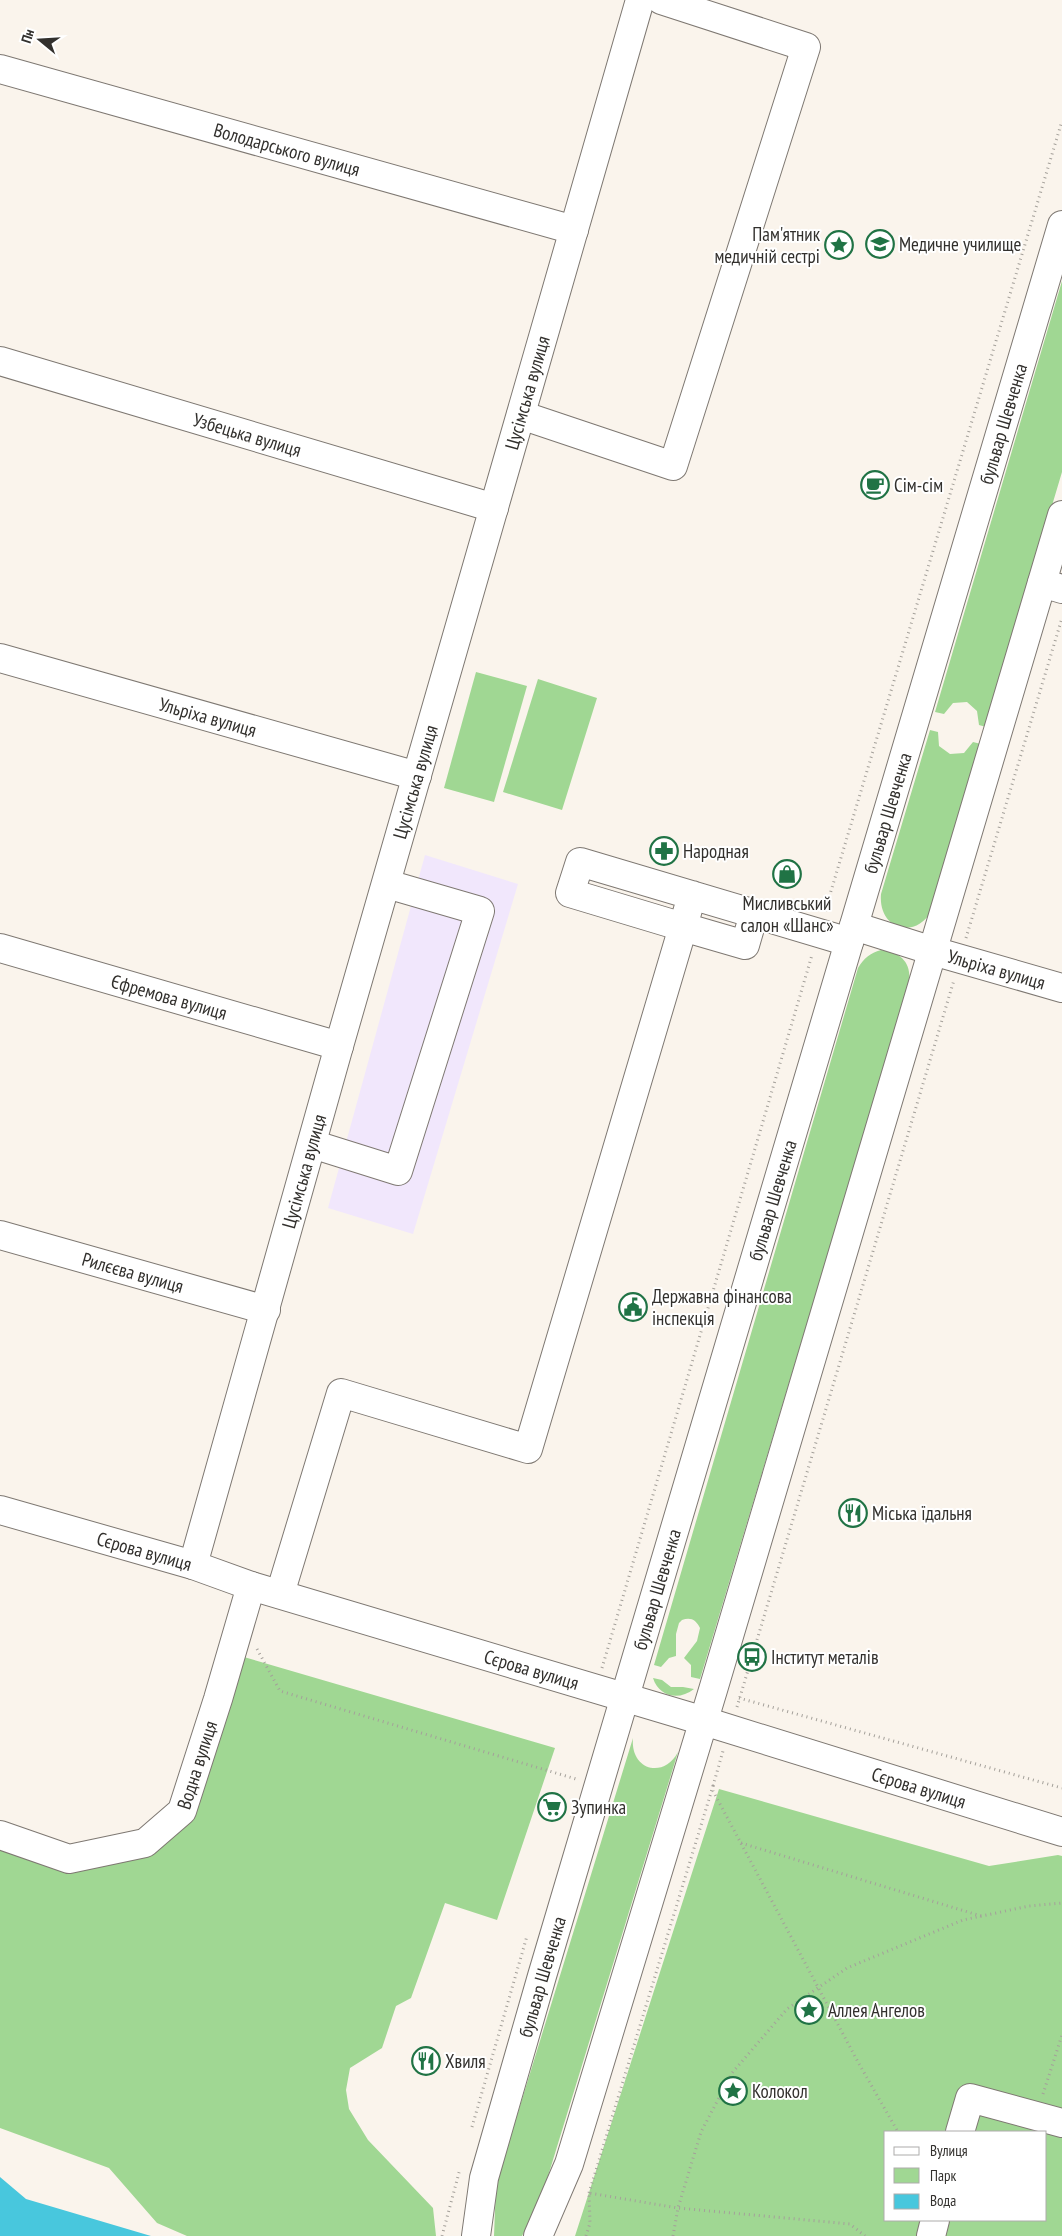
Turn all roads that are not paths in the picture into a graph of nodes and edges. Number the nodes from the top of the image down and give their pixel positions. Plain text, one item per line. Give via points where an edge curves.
1 (640, 0) edge
2 (662, 0) edge
3 (0, 69) edge
4 (1062, 225) edge
5 (574, 230) junction
6 (0, 362) edge
7 (521, 415) junction
8 (494, 508) junction
9 (1060, 525) edge
10 (1052, 586) edge
11 (0, 658) edge
12 (417, 776) junction
13 (387, 884) junction
14 (692, 895) junction
15 (754, 914) junction
16 (683, 927) junction
17 (851, 934) junction
18 (0, 948) edge
19 (933, 951) junction
20 (1062, 988) edge
21 (339, 1046) junction
22 (312, 1144) junction
23 (0, 1235) edge
24 (266, 1310) junction
25 (0, 1510) edge
26 (193, 1565) junction
27 (250, 1586) junction
28 (280, 1594) junction
29 (624, 1697) junction
30 (704, 1721) junction
31 (1062, 1832) edge
32 (0, 1835) edge
33 (1062, 2123) edge
34 (960, 2131) edge
35 (935, 2221) edge
36 (476, 2236) edge
37 (538, 2236) edge
38 (931, 2236) edge

1 - 5 street, Цусімська вулиця
2 - 7 street via 806,47 673,466
3 - 5 street, Володарського вулиця
4 - 17 street, бульвар Шевченка
5 - 7 street, Цусімська вулиця
6 - 8 street, Узбецька вулиця
7 - 8 street, Цусімська вулиця
8 - 12 street, Цусімська вулиця
9 - 10 street
10 - 19 street
11 - 12 street, Ульріха вулиця
12 - 13 street, Цусімська вулиця
13 - 21 street, Цусімська вулиця
13 - 22 street via 480,911 398,1171
14 - 15 street, Ульріха вулиця
14 - 16 street
14 - 16 street, Ульріха вулиця via 580,862 570,893
15 - 16 street via 745,945
15 - 17 street, Ульріха вулиця via 818,933
16 - 28 street via 528,1448 341,1393
17 - 19 street, Ульріха вулиця
17 - 29 street, бульвар Шевченка
18 - 21 street, Єфремова вулиця
19 - 20 street, Ульріха вулиця
19 - 30 street
21 - 22 street, Цусімська вулиця
22 - 24 street, Цусімська вулиця
23 - 24 street, Рилєєва вулиця
24 - 26 street, Цусімська вулиця
25 - 26 street, Сєрова вулиця
26 - 27 street, Сєрова вулиця
27 - 28 street, Сєрова вулиця
27 - 32 street, Водна вулиця via 182,1811 145,1843 69,1859
28 - 29 street, Сєрова вулиця
29 - 30 street, Сєрова вулиця
29 - 36 street, бульвар Шевченка via 484,2178
30 - 31 street, Сєрова вулиця
30 - 37 street via 569,2164
33 - 34 street via 970,2098
35 - 38 street

